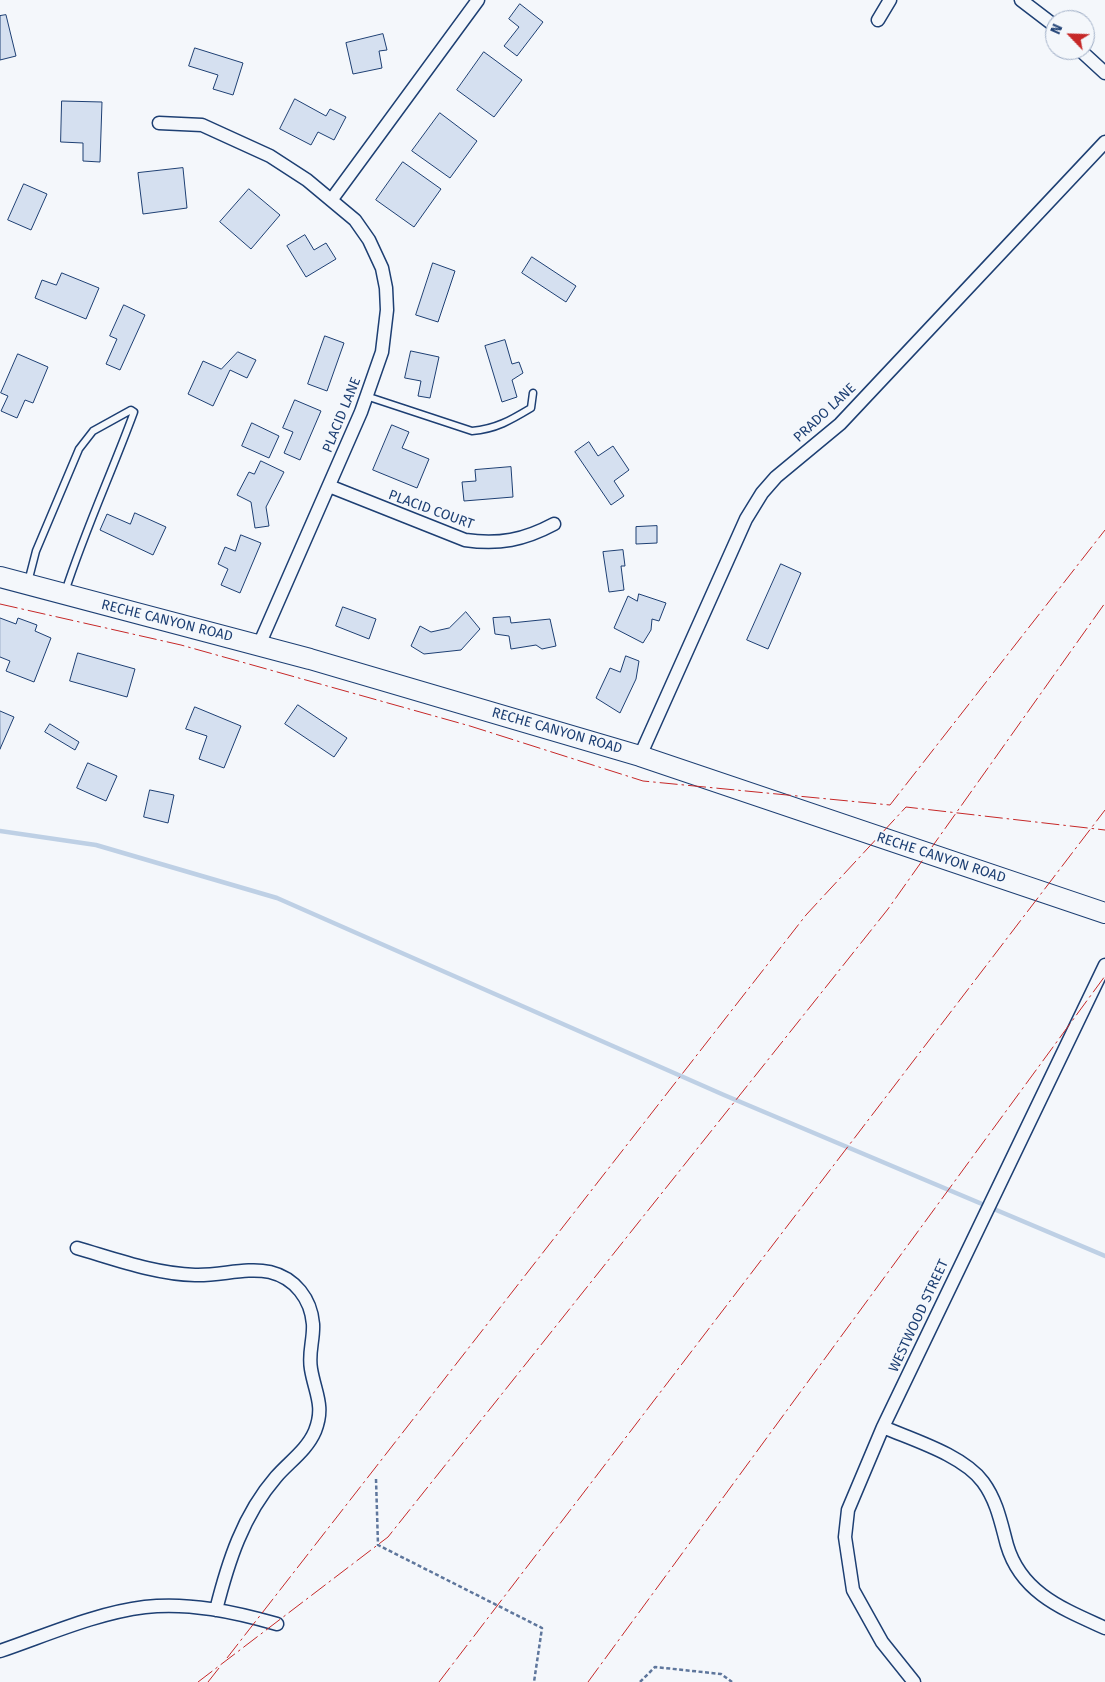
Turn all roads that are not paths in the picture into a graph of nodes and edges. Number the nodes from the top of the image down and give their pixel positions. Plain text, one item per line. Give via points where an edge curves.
1 (478, 0) edge
2 (890, 0) edge
3 (1022, 0) edge
4 (1045, 18) edge
5 (878, 20) dead end
6 (1091, 60) edge
7 (1105, 73) edge
8 (159, 123) dead end
9 (1105, 142) edge
10 (332, 199) junction
11 (533, 393) dead end
12 (366, 396) junction
13 (329, 486) junction
14 (554, 524) dead end
15 (0, 577) edge
16 (27, 584) junction
17 (64, 595) junction
18 (259, 645) junction
19 (640, 756) junction
20 (1105, 913) edge
21 (1105, 965) edge
22 (77, 1248) dead end
23 (883, 1427) junction
24 (216, 1610) junction
25 (277, 1624) dead end
26 (1105, 1628) edge
27 (0, 1651) edge
28 (914, 1682) edge

1 - 10 street
2 - 5 street
3 - 4 street
6 - 7 street
8 - 10 street, PLACID LANE via 202,125 224,134 270,156
9 - 19 street, PRADO LANE via 840,424 776,477 762,493 746,519
10 - 12 street, PLACID LANE via 355,220 369,240 382,268 386,288 382,352
11 - 12 lane via 531,408 505,424 472,431
12 - 13 street, PLACID LANE
13 - 14 street, PLACID COURT via 465,540 513,540 532,536
13 - 18 street, PLACID LANE
15 - 16 main road, RECHE CANYON ROAD
16 - 17 main road, RECHE CANYON ROAD
16 - 17 lane via 36,551 79,449 93,431 131,410 134,412
17 - 18 main road, RECHE CANYON ROAD
18 - 19 main road, RECHE CANYON ROAD
19 - 20 main road, RECHE CANYON ROAD
21 - 23 street, WESTWOOD STREET
22 - 24 street via 138,1265 194,1275 270,1272 296,1285 310,1307 313,1325 309,1356 320,1399 319,1418 309,1442 275,1477 242,1529
23 - 26 street via 958,1460 982,1480 994,1500 1011,1558 1025,1581 1051,1603
23 - 28 street, WESTWOOD STREET via 848,1510 845,1537 849,1575 864,1613
24 - 25 street
24 - 27 street via 175,1605 145,1607 106,1615

